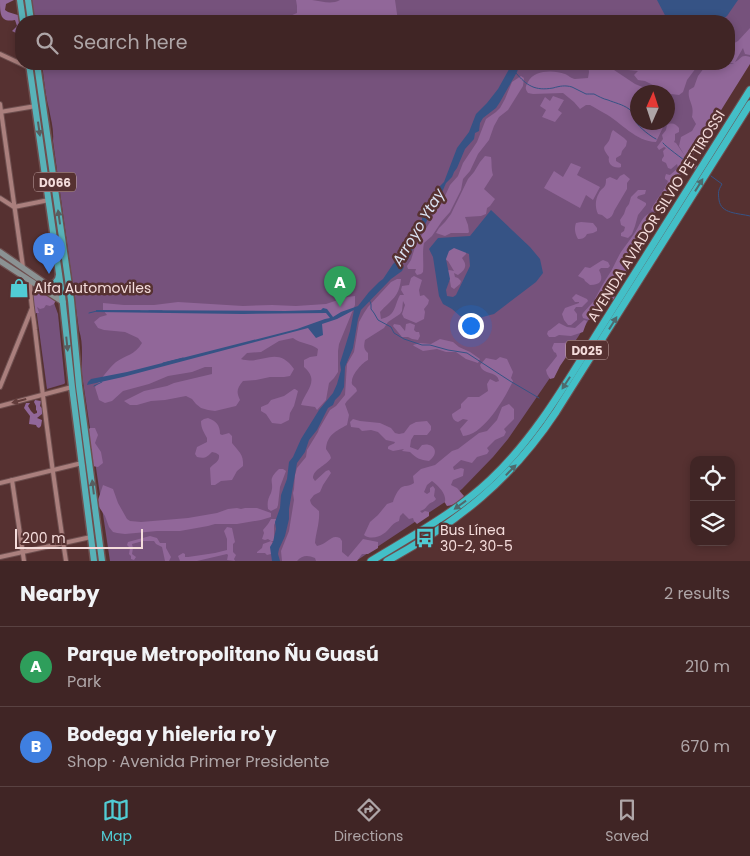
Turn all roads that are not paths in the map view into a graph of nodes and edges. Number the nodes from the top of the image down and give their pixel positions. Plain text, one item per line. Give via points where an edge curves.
1 (20, 0) edge
2 (28, 0) edge
3 (22, 15) edge
4 (30, 15) edge
5 (0, 54) edge
6 (15, 60) edge
7 (31, 70) edge
8 (38, 70) edge
9 (750, 90) edge
10 (0, 104) edge
11 (750, 104) edge
12 (36, 106) junction
13 (1, 112) edge
14 (0, 198) edge
15 (50, 200) junction
16 (14, 207) junction
17 (0, 252) edge
18 (0, 261) edge
19 (23, 267) junction
20 (60, 274) junction
21 (37, 277) junction
22 (31, 282) junction
23 (48, 284) junction
24 (63, 298) junction
25 (32, 306) junction
26 (74, 335) junction
27 (0, 387) edge
28 (72, 387) junction
29 (42, 395) junction
30 (0, 406) edge
31 (82, 463) junction
32 (53, 470) junction
33 (12, 480) junction
34 (0, 483) edge
35 (430, 525) junction
36 (91, 537) junction
37 (63, 543) junction
38 (414, 547) junction
39 (23, 552) junction
40 (0, 557) edge
41 (24, 561) edge
42 (66, 561) edge
43 (93, 561) edge
44 (104, 561) edge
45 (371, 561) edge
46 (378, 561) edge
47 (387, 561) edge
48 (395, 561) edge

1 - 3 highway
2 - 4 highway
5 - 6 street
7 - 12 highway, D066
26 -> 8 highway, D066
9 -> 35 highway, AVENIDA AVIADOR SILVIO PETTIROSSI / D025 via 528,439 490,480
10 - 13 street
38 -> 11 highway, AVENIDA AVIADOR SILVIO PETTIROSSI / D025 via 484,496 531,447 561,405
12 - 13 street
12 -> 15 highway, D066
13 - 16 street
14 - 16 street
15 - 16 street
15 - 20 highway, D066
16 - 19 street
17 - 19 main road
18 - 22 main road
19 - 21 main road
20 - 23 highway via 54,283
20 - 24 highway, D066
21 - 22 street
21 - 23 main road
22 - 24 main road
22 - 25 street
23 - 24 main road
24 - 26 highway via 68,299 70,327
24 -> 28 highway, D066
25 - 27 street
25 - 29 street
44 -> 26 highway, D066 via 98,536
28 - 29 street
28 - 31 highway, D066
29 -> 30 street
29 - 32 street
31 - 32 street
31 - 36 highway, D066
32 - 33 street
32 - 37 street
33 - 34 street
33 - 39 street
35 - 45 highway, AVENIDA AVIADOR SILVIO PETTIROSSI / D025
35 - 46 highway
36 - 37 street
36 - 43 highway, D066
37 - 39 street
37 - 42 street
38 - 47 highway, AVENIDA AVIADOR SILVIO PETTIROSSI / D025
38 - 48 highway
39 - 40 street
39 - 41 street

